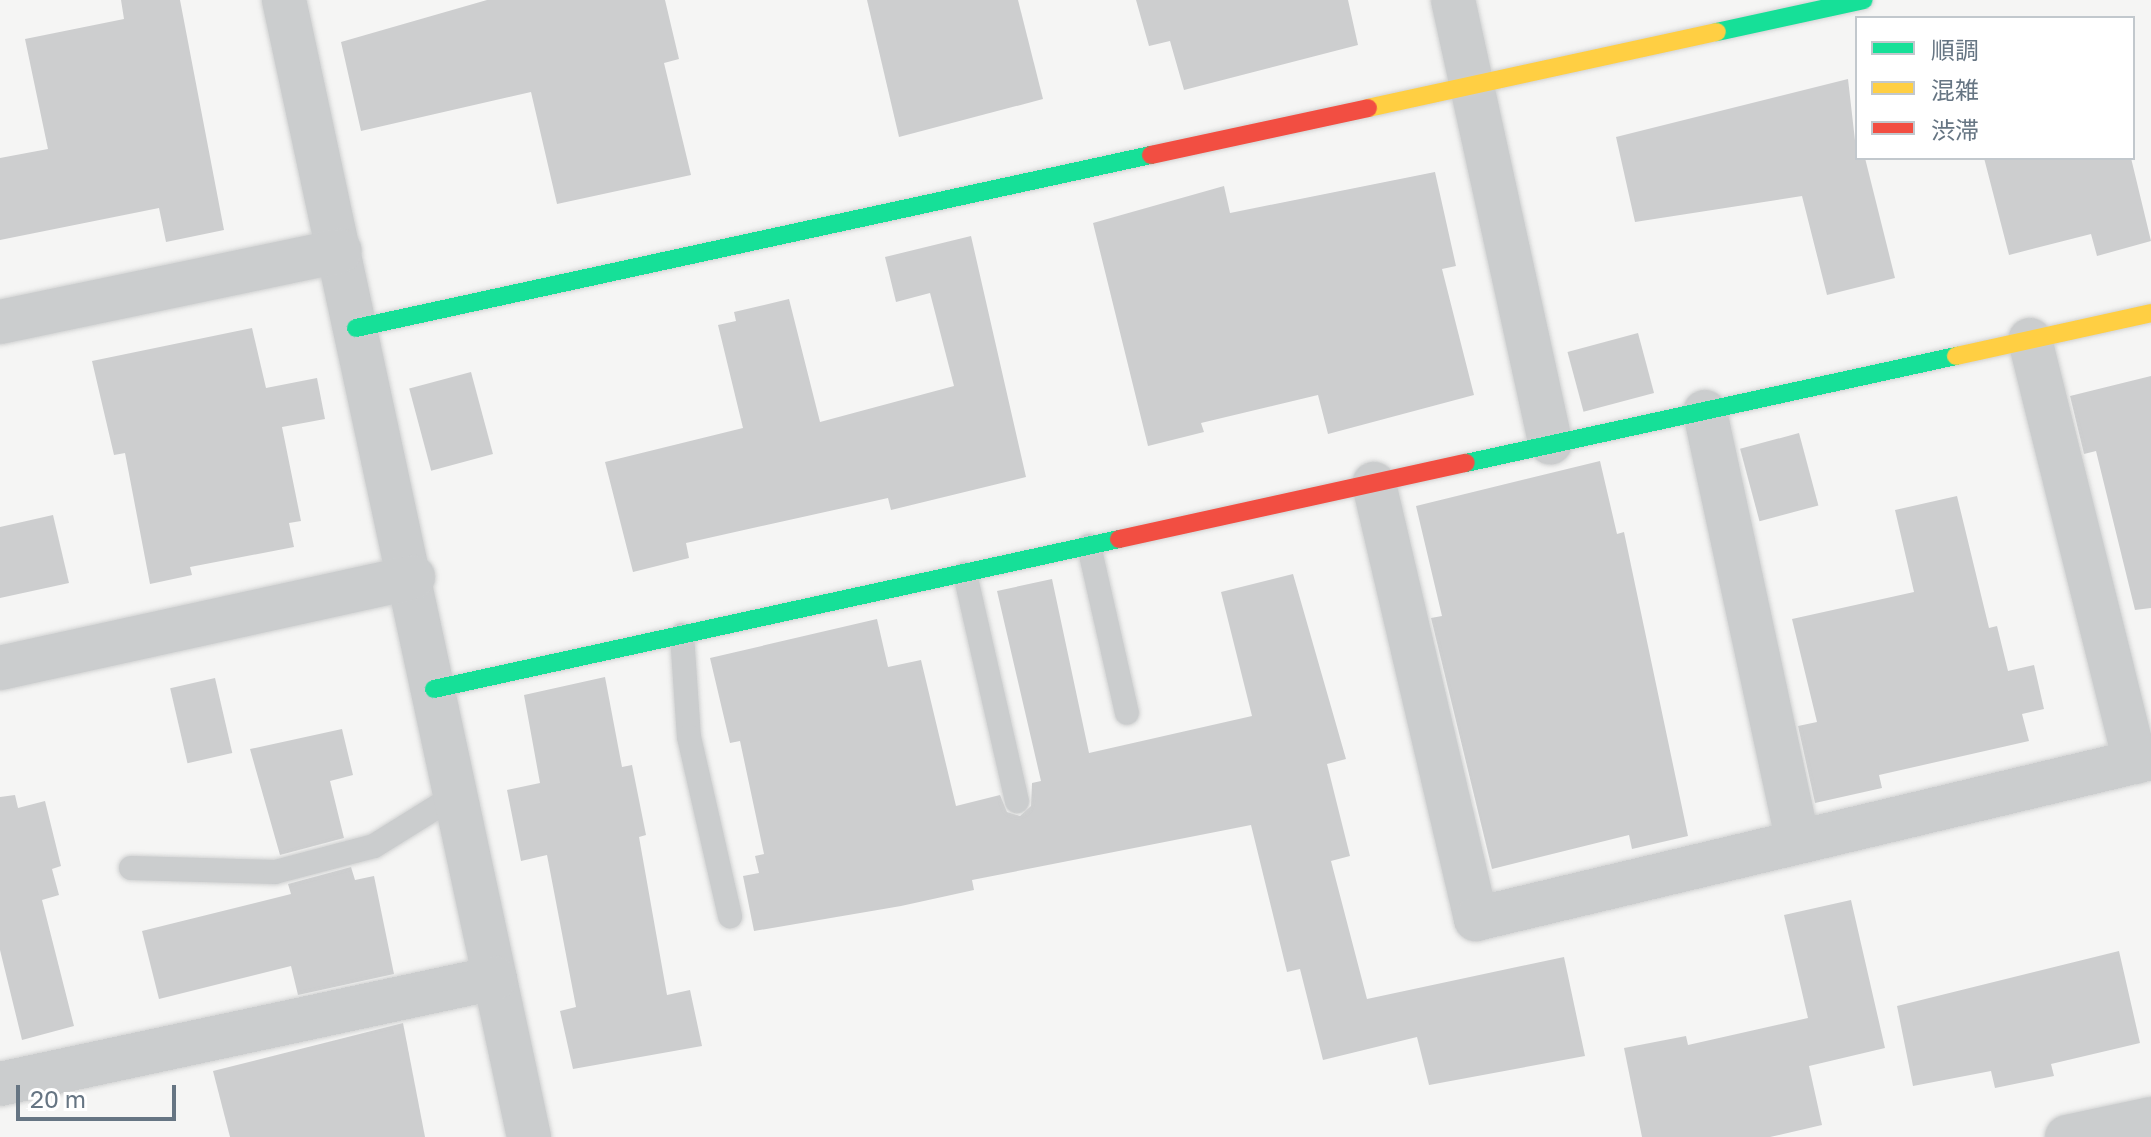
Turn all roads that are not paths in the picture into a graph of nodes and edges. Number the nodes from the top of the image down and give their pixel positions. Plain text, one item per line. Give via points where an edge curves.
1 (284, 0) edge
2 (1453, 0) edge
3 (1864, 0) edge
4 (1472, 84) junction
5 (340, 251) junction
6 (2151, 313) edge
7 (0, 322) edge
8 (356, 328) junction
9 (2030, 340) junction
10 (1705, 412) junction
11 (1550, 443) junction
12 (1374, 484) junction
13 (1089, 546) junction
14 (965, 574) junction
15 (413, 577) junction
16 (682, 635) junction
17 (0, 668) edge
18 (434, 689) junction
19 (1127, 713) dead end
20 (2143, 760) edge
21 (456, 795) junction
22 (1017, 801) dead end
23 (1797, 839) junction
24 (131, 868) dead end
25 (730, 916) dead end
26 (495, 978) junction
27 (0, 1084) edge
28 (2151, 1119) edge
29 (529, 1137) edge
30 (2067, 1137) edge

1 - 5 street
2 - 4 street
3 - 4 street
4 - 8 street
4 - 11 street
5 - 7 street
5 - 8 street
6 - 9 street
8 - 15 street
9 - 10 street
9 - 20 street
10 - 11 street
10 - 23 street
11 - 12 street
12 - 13 street
12 - 23 street via 1476,919
13 - 14 street
13 - 19 lane
14 - 16 street
14 - 22 lane
15 - 17 street
15 - 18 street
16 - 18 street
16 - 25 lane via 689,737
18 - 21 street
20 - 23 street
21 - 24 lane via 374,846 275,872
21 - 26 street
26 - 27 street
26 - 29 street
28 - 30 street

